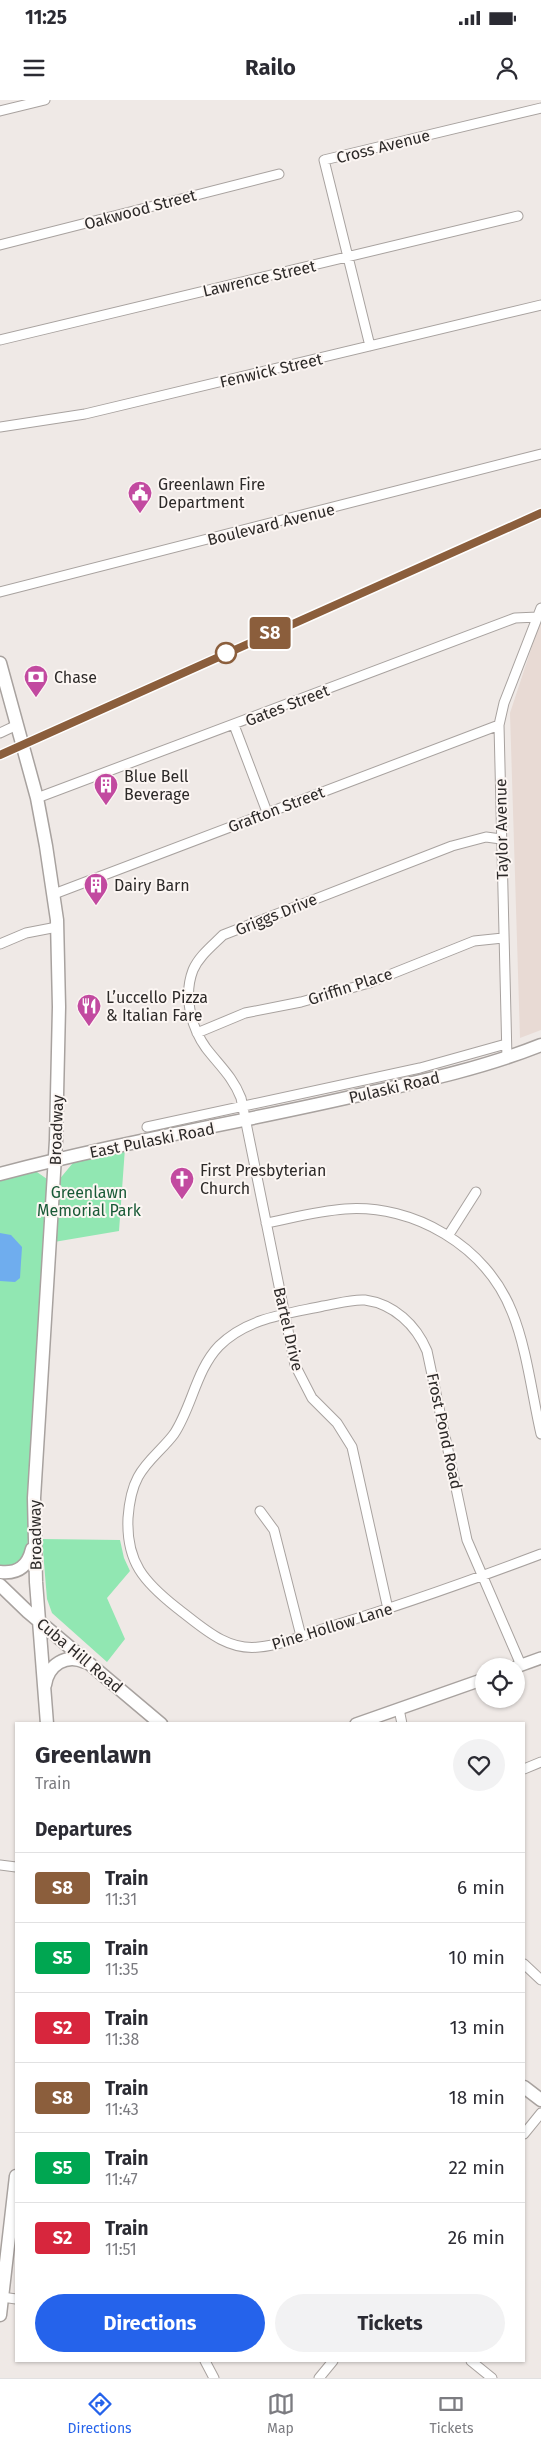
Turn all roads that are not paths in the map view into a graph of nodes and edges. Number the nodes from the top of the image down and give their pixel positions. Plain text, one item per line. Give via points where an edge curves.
1 (45, 100) edge
2 (34, 102) edge
3 (541, 108) edge
4 (0, 111) edge
5 (279, 174) dead end
6 (518, 216) dead end
7 (0, 245) edge
8 (348, 257) junction
9 (541, 305) edge
10 (0, 340) edge
11 (370, 346) junction
12 (0, 427) edge
13 (541, 454) edge
14 (0, 592) edge
15 (541, 608) edge
16 (538, 617) junction
17 (0, 663) edge
18 (17, 725) junction
19 (234, 725) junction
20 (499, 725) junction
21 (0, 733) edge
22 (37, 798) junction
23 (267, 812) junction
24 (501, 839) junction
25 (54, 894) junction
26 (58, 928) junction
27 (503, 938) junction
28 (0, 944) edge
29 (197, 1033) junction
30 (506, 1044) junction
31 (541, 1045) edge
32 (507, 1058) junction
33 (242, 1105) junction
34 (245, 1121) junction
35 (147, 1127) dead end
36 (55, 1160) junction
37 (0, 1174) edge
38 (476, 1192) dead end
39 (266, 1223) junction
40 (448, 1236) junction
41 (285, 1314) junction
42 (541, 1434) edge
43 (260, 1512) dead end
44 (35, 1532) junction
45 (541, 1554) edge
46 (0, 1572) edge
47 (482, 1576) junction
48 (0, 1585) edge
49 (388, 1609) junction
50 (38, 1621) junction
51 (301, 1636) junction
52 (516, 1658) edge
53 (541, 1658) edge
54 (88, 1663) junction
55 (525, 1664) edge
56 (475, 1682) edge
57 (44, 1692) junction
58 (400, 1709) junction
59 (47, 1722) edge
60 (159, 1722) edge
61 (362, 1722) edge
62 (402, 1722) edge
63 (541, 1763) edge
64 (525, 1769) edge
65 (0, 1865) edge
66 (15, 1867) edge
67 (525, 1965) edge
68 (541, 1980) edge
69 (525, 2088) edge
70 (541, 2100) edge
71 (541, 2113) edge
72 (525, 2133) edge
73 (15, 2185) edge
74 (2, 2297) junction
75 (15, 2299) edge
76 (0, 2315) edge
77 (206, 2362) edge
78 (332, 2362) edge
79 (472, 2362) edge
80 (214, 2378) edge
81 (319, 2378) edge
82 (492, 2378) edge

1 - 2 street
2 - 4 street
3 - 8 street, Cross Avenue via 324,160
5 - 7 street, Oakwood Street
6 - 8 street, Lawrence Street
8 - 10 street, Lawrence Street
8 - 11 street, Cross Avenue
9 - 11 street, Fenwick Street
11 - 12 street, Fenwick Street via 85,414
13 - 14 street, Boulevard Avenue
15 - 16 street, Taylor Avenue
16 - 19 street, Gates Street via 515,618
16 - 20 street, Taylor Avenue via 504,703
17 - 18 main road, Broadway
18 - 21 street
18 - 22 main road, Broadway
19 - 22 street, Gates Street
19 - 23 street
20 - 23 street, Grafton Street
20 - 24 street, Taylor Avenue
22 - 25 main road, Broadway
23 - 25 street, Grafton Street
24 - 27 street, Taylor Avenue
24 - 29 street, Griggs Drive via 486,837 452,846 223,935 204,953 193,971 188,993
25 - 26 main road, Broadway
26 - 28 street via 26,932
26 - 36 main road, Broadway
27 - 29 street, Griffin Place via 460,945 369,983 245,1013
27 - 30 street, Taylor Avenue
29 - 33 street, Griggs Drive via 232,1078
30 - 32 street, Taylor Avenue
30 - 33 street via 411,1070
31 - 32 main road, Pulaski Road
32 - 34 main road, Pulaski Road via 461,1072
33 - 34 street, Griggs Drive
33 - 35 street
34 - 36 main road, East Pulaski Road
34 - 39 street, Bartel Drive
36 - 37 main road, East Pulaski Road
36 - 44 main road, Broadway via 34,1498
38 - 40 street
39 - 40 street via 324,1212 365,1209 407,1216
39 - 41 street, Bartel Drive
40 - 42 street via 488,1272 512,1311
41 - 47 street, Frost Pond Road via 364,1300 391,1309 420,1334 433,1372 467,1540
41 - 49 street, Bartel Drive via 295,1365 303,1384 337,1423 352,1447
41 - 51 street, Pine Hollow Lane via 252,1323 213,1354 173,1434 136,1479 129,1502 129,1548 136,1567 148,1582 210,1634 242,1647 276,1644
43 - 51 street via 274,1530
44 - 46 main road via 28,1561 14,1572
44 - 50 main road, Broadway
45 - 47 street, Pine Hollow Lane
47 - 49 street, Pine Hollow Lane
47 - 52 street, Frost Pond Road
48 - 50 main road, Cuba Hill Road
49 - 51 street, Pine Hollow Lane
50 - 54 main road, Cuba Hill Road
50 - 57 main road, Broadway
53 - 55 street
54 - 57 main road via 74,1658 60,1661 49,1673
54 - 60 main road, Cuba Hill Road
56 - 58 street
57 - 59 main road, Broadway
58 - 61 street
58 - 62 street
63 - 64 street
65 - 66 street
67 - 68 street
69 - 70 main road
71 - 72 street
73 - 74 main road
74 - 75 street
74 - 76 main road
77 - 80 street
78 - 81 street
79 - 82 street

